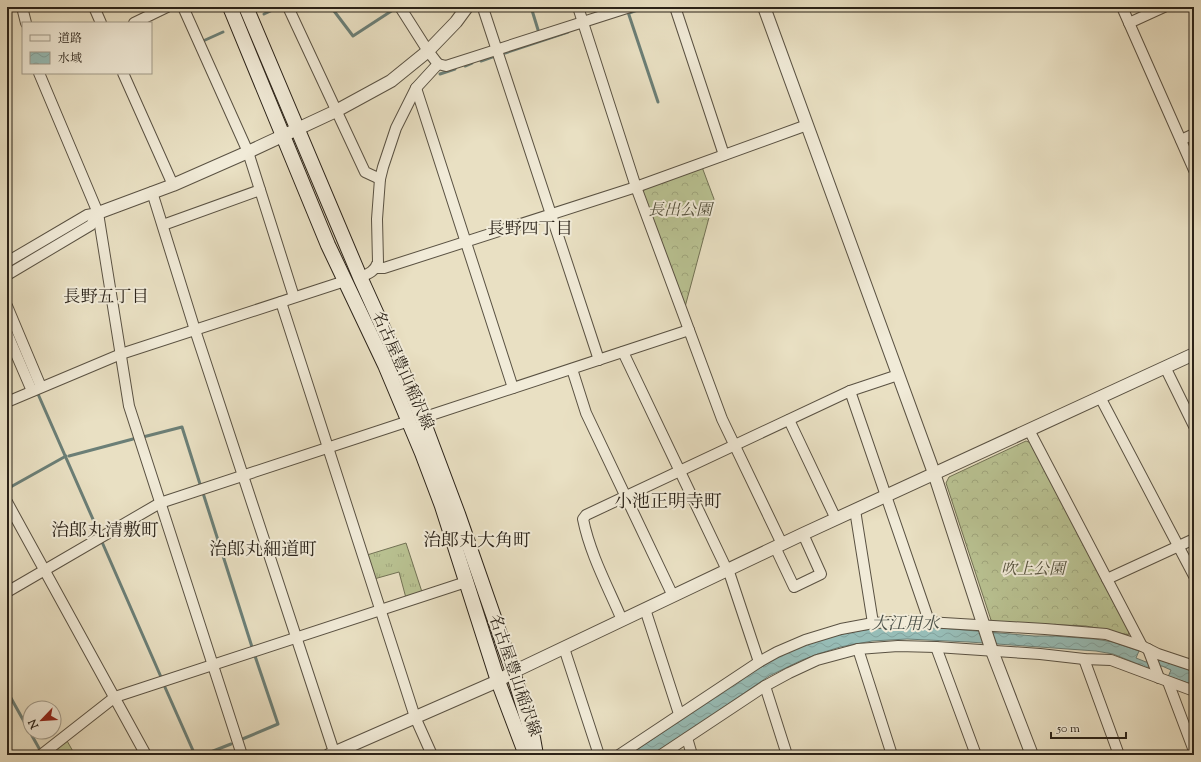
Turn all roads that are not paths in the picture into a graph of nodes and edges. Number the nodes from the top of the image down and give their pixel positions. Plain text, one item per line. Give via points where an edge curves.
1 (22, 7) edge
2 (94, 7) edge
3 (167, 7) edge
4 (184, 7) edge
5 (230, 7) edge
6 (246, 7) edge
7 (288, 7) edge
8 (400, 7) edge
9 (467, 7) edge
10 (482, 7) edge
11 (578, 7) edge
12 (630, 7) edge
13 (675, 7) edge
14 (764, 7) edge
15 (1122, 7) edge
16 (1164, 7) edge
17 (26, 22) edge
18 (101, 22) edge
19 (136, 22) edge
20 (583, 22) junction
21 (1129, 23) junction
22 (497, 50) junction
23 (428, 51) junction
24 (438, 64) junction
25 (39, 74) edge
26 (123, 74) edge
27 (416, 88) junction
28 (336, 111) junction
29 (807, 125) junction
30 (298, 129) junction
31 (1194, 134) edge
32 (284, 136) junction
33 (1181, 140) junction
34 (248, 152) junction
35 (724, 155) junction
36 (1194, 170) edge
37 (380, 179) junction
38 (173, 185) junction
39 (636, 187) junction
40 (260, 190) junction
41 (152, 192) junction
42 (98, 213) junction
43 (552, 214) junction
44 (163, 225) junction
45 (466, 242) junction
46 (7, 262) edge
47 (376, 268) junction
48 (7, 275) edge
49 (360, 277) junction
50 (345, 281) junction
51 (294, 297) junction
52 (281, 302) junction
53 (7, 306) edge
54 (195, 330) junction
55 (689, 330) junction
56 (7, 333) edge
57 (623, 352) junction
58 (121, 354) junction
59 (1194, 354) edge
60 (599, 360) junction
61 (1165, 367) junction
62 (572, 369) junction
63 (898, 375) junction
64 (513, 388) junction
65 (37, 389) junction
66 (850, 391) junction
67 (1100, 397) junction
68 (7, 402) edge
69 (422, 418) junction
70 (789, 420) junction
71 (409, 421) junction
72 (1194, 426) edge
73 (1029, 430) junction
74 (734, 445) junction
75 (328, 447) junction
76 (680, 471) junction
77 (934, 473) junction
78 (243, 476) junction
79 (886, 495) junction
80 (625, 496) junction
81 (7, 502) edge
82 (160, 503) junction
83 (855, 510) junction
84 (836, 519) junction
85 (803, 534) junction
86 (1194, 539) edge
87 (778, 545) junction
88 (1178, 546) junction
89 (727, 570) junction
90 (45, 571) junction
91 (1194, 576) edge
92 (1107, 579) junction
93 (466, 582) junction
94 (7, 592) edge
95 (673, 596) junction
96 (645, 609) junction
97 (380, 610) junction
98 (622, 620) junction
99 (929, 621) junction
100 (873, 623) junction
101 (984, 626) junction
102 (296, 638) junction
103 (936, 647) junction
104 (564, 648) junction
105 (858, 649) junction
106 (992, 649) junction
107 (1147, 650) junction
108 (1084, 659) junction
109 (759, 662) junction
110 (213, 665) junction
111 (1194, 666) edge
112 (513, 672) junction
113 (1158, 676) junction
114 (498, 680) junction
115 (1168, 682) junction
116 (765, 686) junction
117 (1194, 691) edge
118 (115, 697) junction
119 (679, 714) junction
120 (415, 717) junction
121 (687, 738) junction
122 (1194, 751) edge
123 (333, 754) edge
124 (40, 755) edge
125 (146, 755) edge
126 (242, 755) edge
127 (432, 755) edge
128 (526, 755) edge
129 (536, 755) edge
130 (599, 755) edge
131 (619, 755) edge
132 (661, 755) edge
133 (692, 755) edge
134 (787, 755) edge
135 (892, 755) edge
136 (976, 755) edge
137 (1032, 755) edge
138 (1119, 755) edge

1 - 17 street
2 - 18 street
3 - 19 street
4 - 34 street
5 - 32 main road, 名古屋豊山稲沢線
6 - 30 main road, 名古屋豊山稲沢線
7 - 28 street
8 - 23 street
9 - 23 street
10 - 22 street
11 - 20 street
12 - 20 street
13 - 35 street
14 - 29 street
15 - 21 street
16 - 21 street
20 - 22 street
20 - 39 street
21 - 33 street
22 - 24 street via 446,66
22 - 43 street
23 - 24 street
23 - 28 street via 391,81
24 - 27 street
25 - 42 street
26 - 38 street
27 - 37 street via 396,128
27 - 45 street
28 - 30 street
28 - 37 street via 365,172
29 - 35 street
29 - 63 street
30 - 32 street
30 - 49 main road, 名古屋豊山稲沢線
31 - 33 street
32 - 34 street
32 - 50 main road, 名古屋豊山稲沢線
33 - 36 street
34 - 38 street
34 - 40 street
35 - 39 street
37 - 47 street
38 - 41 street
39 - 43 street
39 - 55 street
40 - 44 street
40 - 51 street
41 - 42 street
41 - 44 street
42 - 46 street via 87,215
42 - 48 street via 92,225
42 - 58 street
43 - 45 street
43 - 60 street
44 - 54 street
45 - 47 street via 384,268
45 - 64 street
47 - 49 street
49 - 69 main road, 名古屋豊山稲沢線
50 - 51 street
50 - 71 main road, 名古屋豊山稲沢線
51 - 52 street
52 - 54 street
52 - 75 street
53 - 65 street
54 - 58 street
54 - 78 street
55 - 57 street
55 - 74 street
56 - 65 street
57 - 60 street
57 - 76 street
58 - 65 street
58 - 82 street via 129,406
59 - 61 street
60 - 62 street
61 - 67 street
61 - 72 street
62 - 64 street
62 - 80 street via 586,413
63 - 66 street
63 - 77 street
64 - 69 street
65 - 68 street
66 - 70 street
66 - 79 street
67 - 73 street
67 - 88 street
69 - 112 main road, 名古屋豊山稲沢線
70 - 74 street
70 - 84 street
71 - 75 street
71 - 93 main road, 名古屋豊山稲沢線 via 442,506
73 - 77 street
73 - 92 street
74 - 76 street
74 - 87 street
75 - 78 street
75 - 97 street
76 - 80 street
76 - 89 street
77 - 79 street
77 - 101 street
78 - 82 street
78 - 102 street
79 - 83 street
79 - 99 street
80 - 95 street
80 - 98 street via 583,518 600,569
81 - 90 street
82 - 90 street
82 - 110 street
83 - 84 street
83 - 100 street
84 - 85 street
85 - 87 street
85 - 87 street via 822,574 794,587
86 - 88 street
87 - 89 street
88 - 91 street
88 - 92 street
89 - 95 street
89 - 109 street
90 - 94 street
90 - 118 street
92 - 107 street
93 - 97 street
93 - 114 main road, 名古屋豊山稲沢線
95 - 96 street
96 - 98 street
96 - 119 street
97 - 102 street
97 - 120 street
98 - 104 street
99 - 100 street
99 - 101 street
100 - 109 street via 812,637
101 - 106 street
101 - 107 street via 1106,634
102 - 110 street
102 - 123 street
103 - 105 street
103 - 106 street
103 - 136 street
104 - 112 street
104 - 130 street
105 - 116 street via 816,660
105 - 135 street
106 - 108 street
106 - 137 street
107 - 111 street
107 - 113 street
108 - 113 street via 1111,660
108 - 138 street
109 - 119 street
110 - 118 street
110 - 126 street
112 - 114 street
112 - 129 main road, 名古屋豊山稲沢線
113 - 115 street
114 - 120 street
114 - 128 main road, 名古屋豊山稲沢線
115 - 117 street
115 - 122 street
116 - 121 street
116 - 134 street
118 - 124 street
118 - 125 street
119 - 131 street
120 - 123 street
120 - 127 street
121 - 132 street
121 - 133 street

